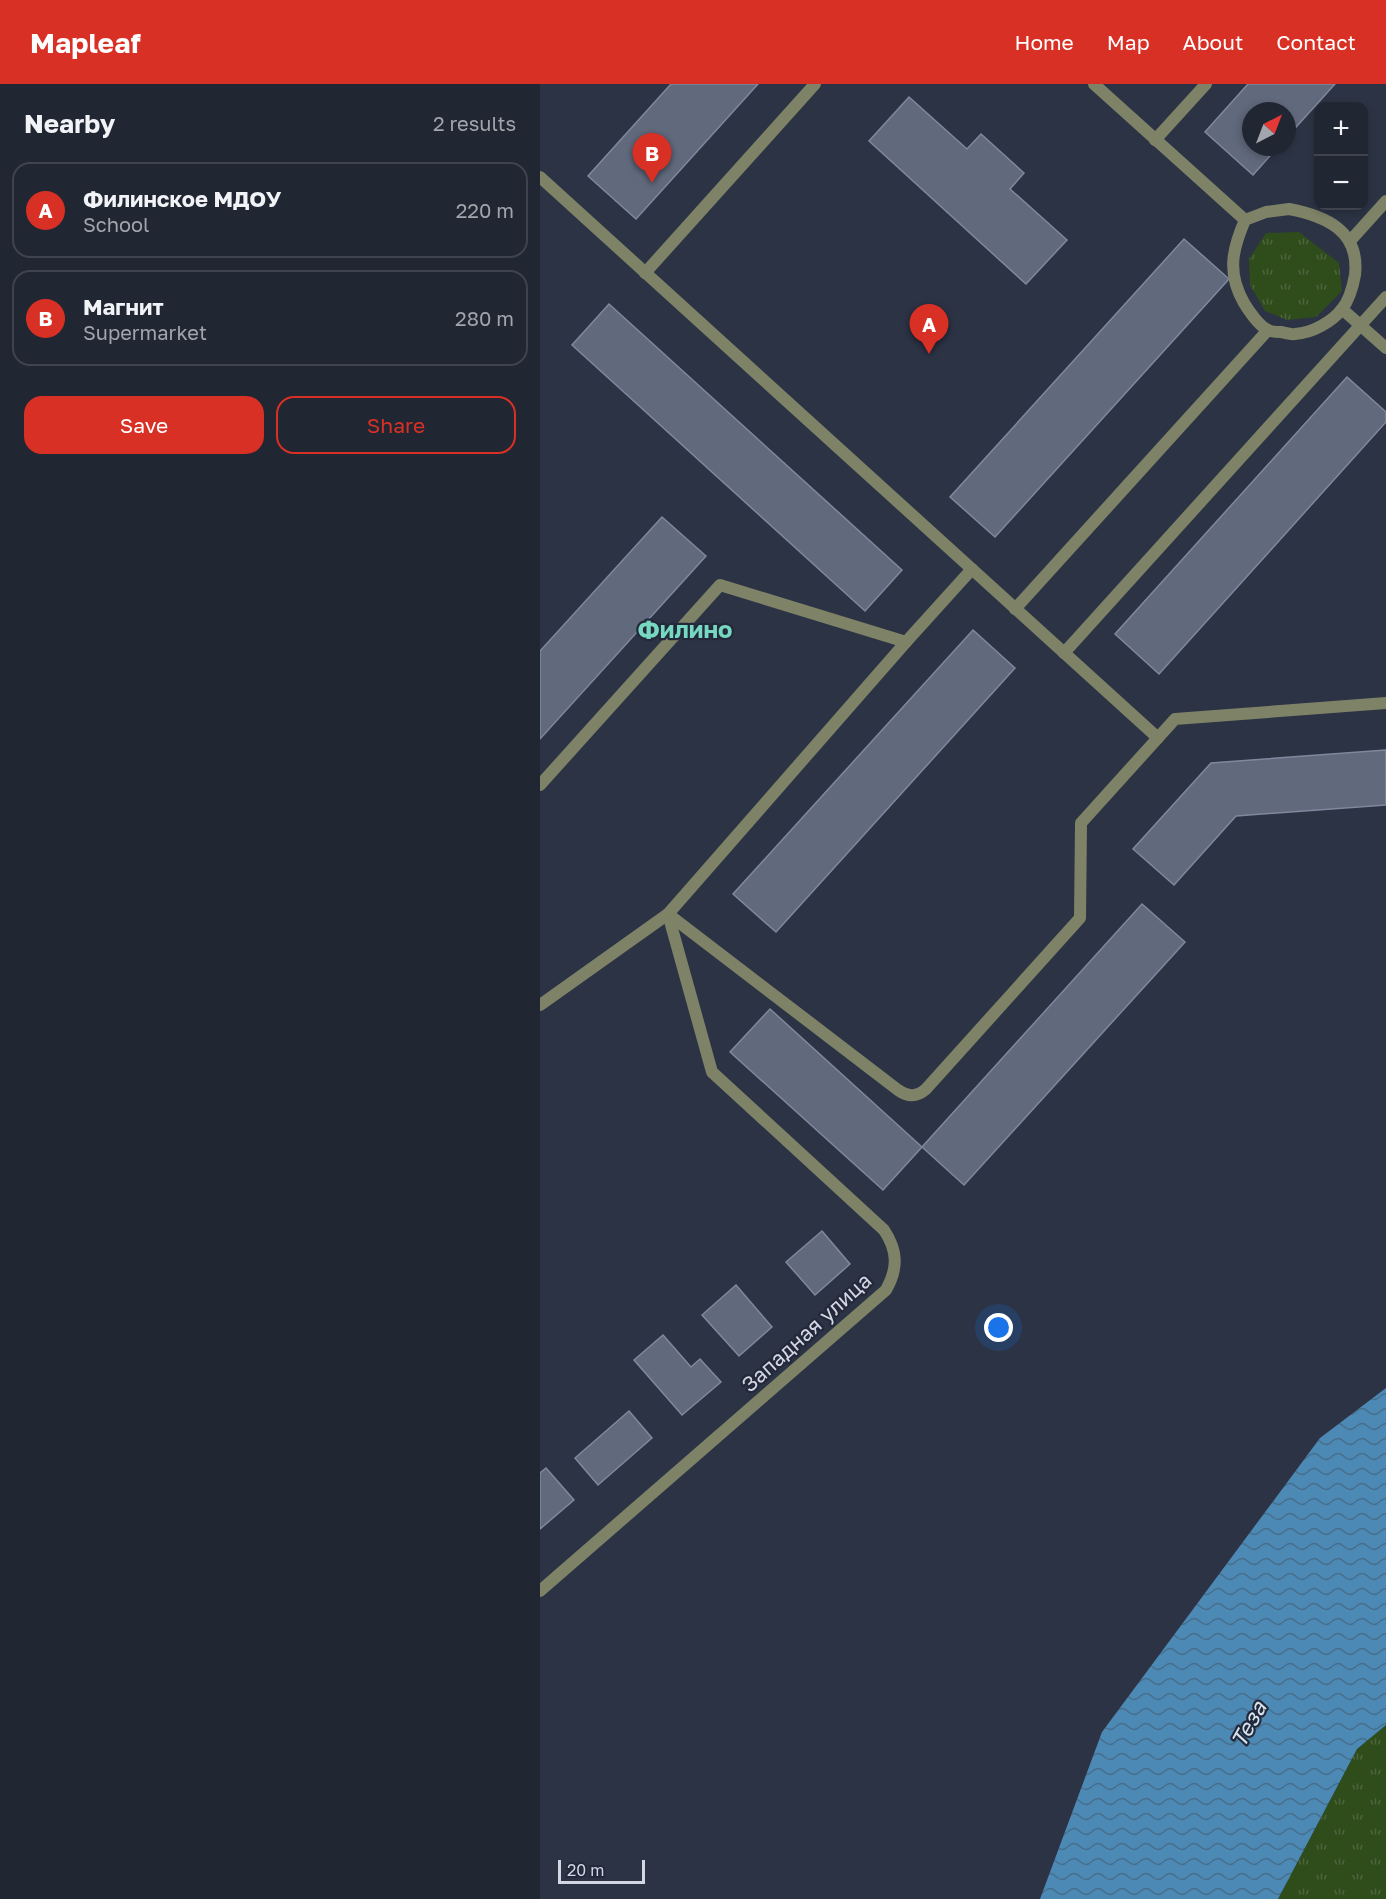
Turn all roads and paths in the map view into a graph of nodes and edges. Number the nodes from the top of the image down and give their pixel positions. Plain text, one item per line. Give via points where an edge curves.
1 (814, 84) edge
2 (1096, 84) edge
3 (1206, 84) edge
4 (1155, 140) junction
5 (540, 177) edge
6 (1386, 201) edge
7 (1245, 220) junction
8 (1350, 241) junction
9 (645, 273) junction
10 (1386, 297) edge
11 (1342, 309) junction
12 (1361, 325) junction
13 (1268, 330) junction
14 (1386, 348) edge
15 (972, 569) junction
16 (1015, 609) junction
17 (906, 642) junction
18 (1064, 652) junction
19 (1386, 703) edge
20 (1158, 738) junction
21 (540, 785) edge
22 (669, 914) junction
23 (540, 1005) edge
24 (540, 1591) edge

1 - 9 street
2 - 4 street
3 - 4 street
4 - 7 street
5 - 9 street
6 - 8 street
7 - 8 street via 1290,209 1312,213 1333,224
7 - 13 street via 1235,243 1234,276 1250,314
8 - 11 street via 1356,264 1353,288
9 - 15 street
10 - 12 street
11 - 12 street
11 - 13 street via 1322,326 1295,334
12 - 14 street
12 - 18 street
13 - 16 street
15 - 16 street
15 - 17 street
16 - 18 street
17 - 21 street via 720,585
17 - 22 street
18 - 20 street
19 - 20 street via 1175,719
20 - 22 street via 1081,823 1080,918 926,1089 916,1095 898,1090
22 - 23 street
22 - 24 street, Западная улица via 712,1072 884,1230 896,1253 896,1266 886,1290

